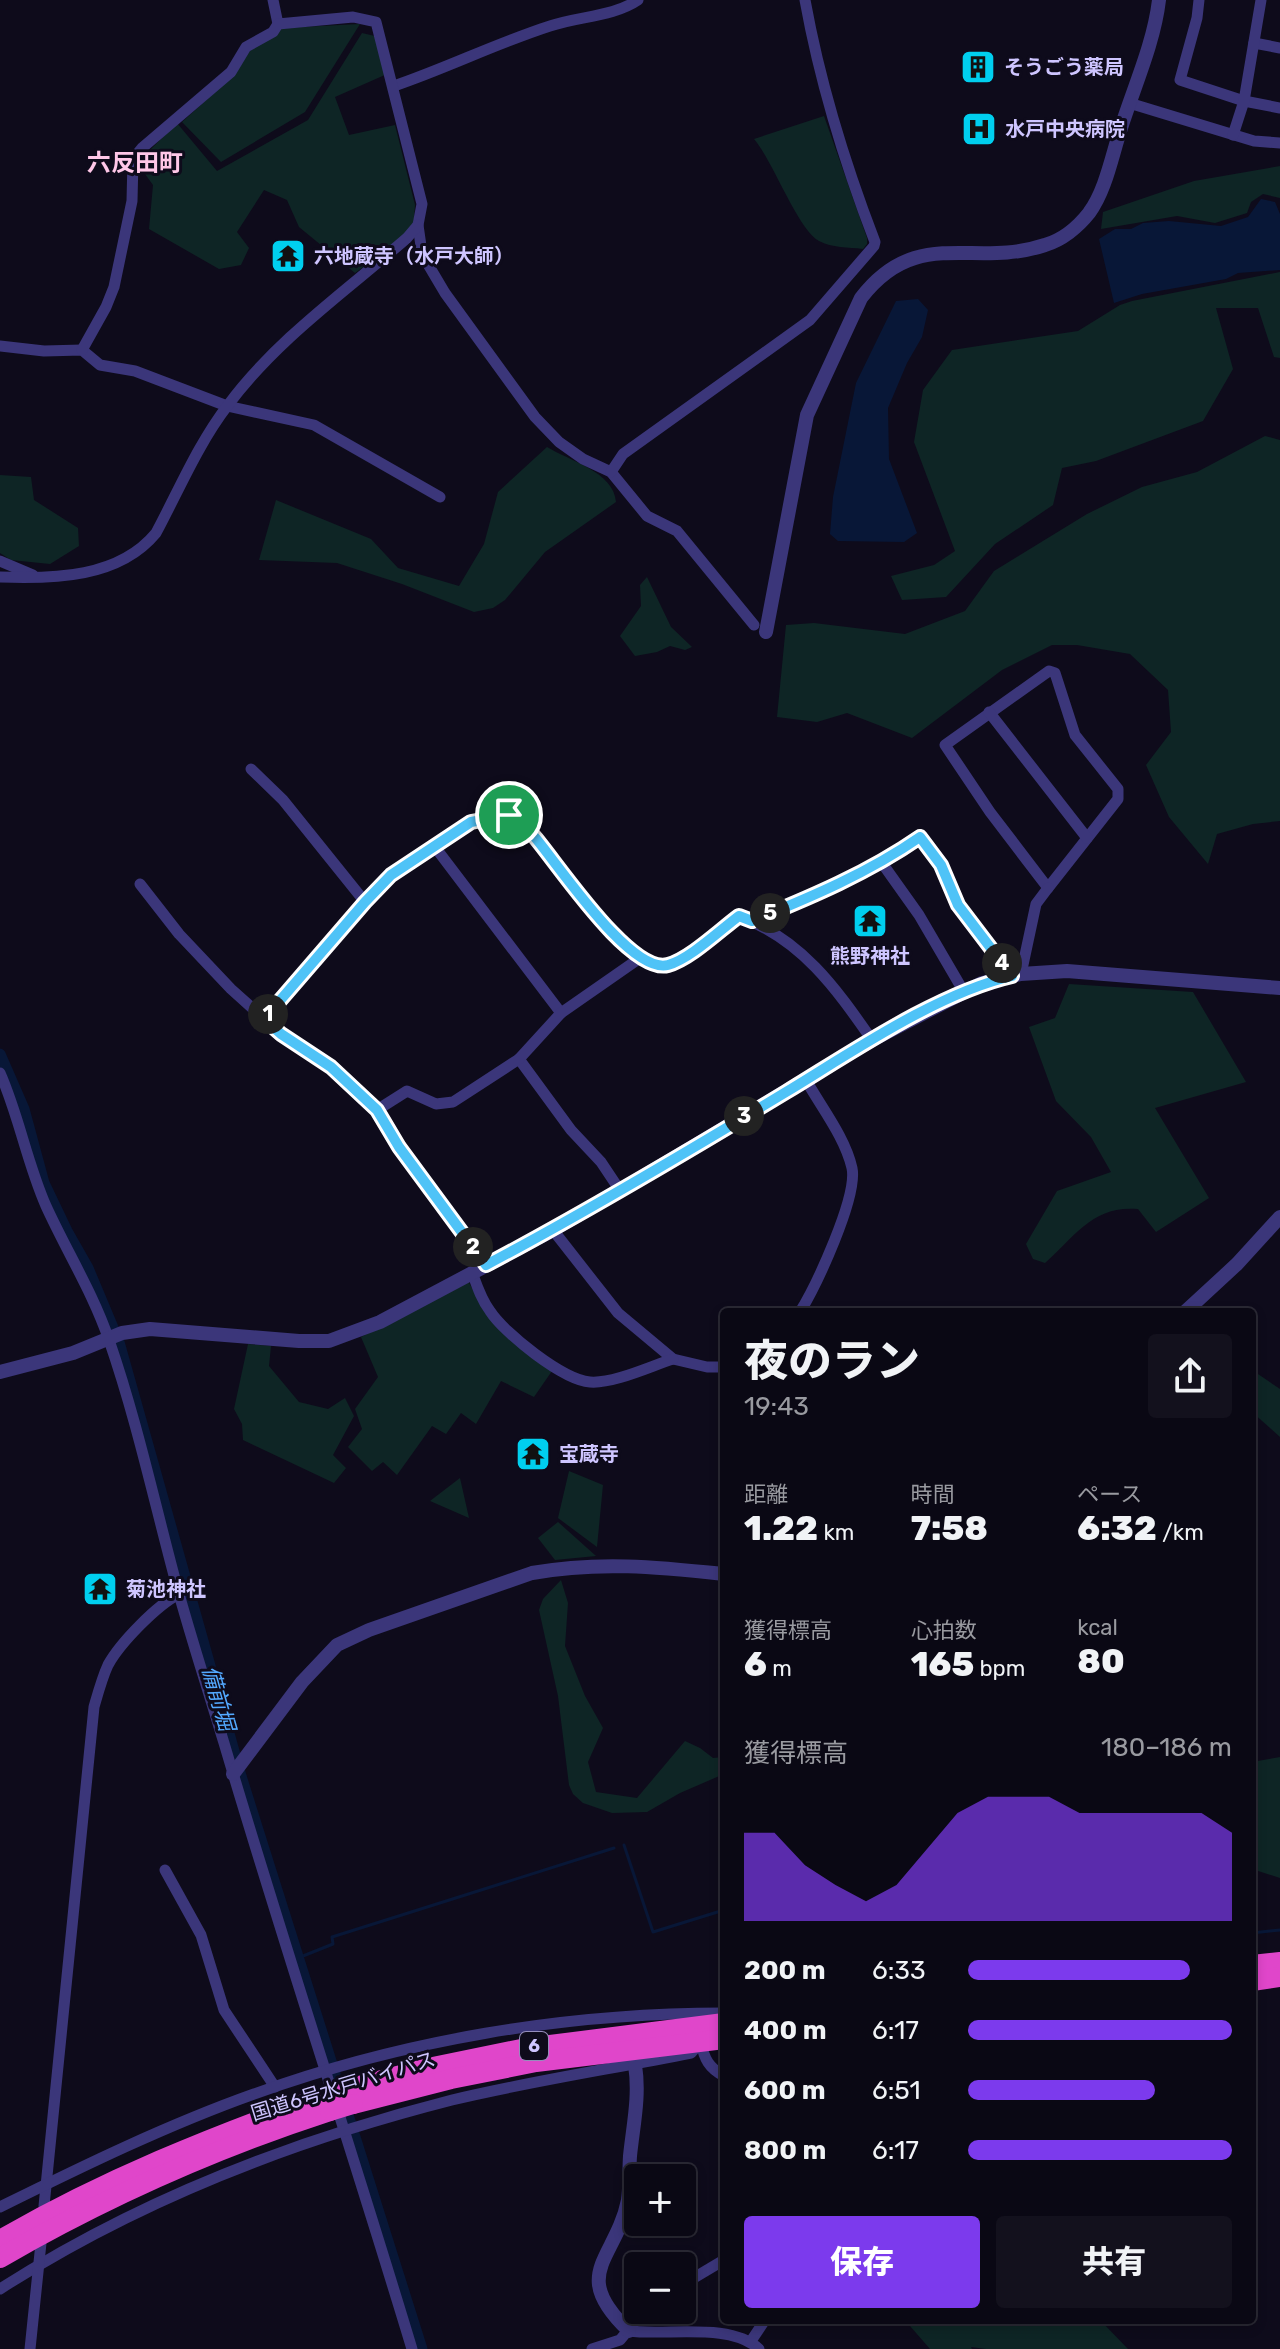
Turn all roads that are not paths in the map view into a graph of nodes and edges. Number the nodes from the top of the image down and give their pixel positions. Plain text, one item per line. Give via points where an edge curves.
1 (273, 0) edge
2 (638, 0) edge
3 (805, 0) edge
4 (1159, 0) edge
5 (1199, 0) edge
6 (1261, 0) edge
7 (278, 24) junction
8 (1254, 43) junction
9 (1280, 48) edge
10 (394, 86) junction
11 (1244, 101) junction
12 (1129, 103) junction
13 (1280, 108) edge
14 (1233, 135) junction
15 (1280, 143) edge
16 (418, 225) junction
17 (0, 346) edge
18 (82, 350) junction
19 (227, 406) junction
20 (611, 472) junction
21 (440, 497) dead end
22 (0, 561) edge
23 (0, 577) edge
24 (37, 578) junction
25 (760, 628) joint
26 (989, 712) junction
27 (251, 769) dead end
28 (1087, 838) junction
29 (435, 847) junction
30 (882, 863) junction
31 (140, 884) dead end
32 (1048, 888) junction
33 (365, 902) junction
34 (752, 921) junction
35 (640, 958) junction
36 (1016, 975) junction
37 (1280, 988) edge
38 (964, 992) junction
39 (561, 1013) junction
40 (264, 1019) junction
41 (872, 1040) junction
42 (519, 1059) junction
43 (0, 1073) edge
44 (806, 1080) junction
45 (377, 1110) junction
46 (619, 1189) junction
47 (1280, 1217) edge
48 (553, 1230) junction
49 (479, 1269) junction
50 (802, 1308) edge
51 (1189, 1308) edge
52 (115, 1336) junction
53 (673, 1359) junction
54 (720, 1367) edge
55 (0, 1372) edge
56 (720, 1574) edge
57 (179, 1594) junction
58 (238, 1767) junction
59 (165, 1870) dead end
60 (1280, 1962) edge
61 (1256, 1965) edge
62 (1280, 1977) edge
63 (1256, 1980) edge
64 (720, 2013) edge
65 (720, 2024) edge
66 (720, 2040) edge
67 (701, 2042) junction
68 (635, 2065) junction
69 (331, 2069) junction
70 (720, 2073) edge
71 (275, 2087) junction
72 (350, 2097) junction
73 (328, 2104) junction
74 (351, 2130) junction
75 (46, 2185) junction
76 (44, 2206) dead end
77 (0, 2207) edge
78 (0, 2240) edge
79 (32, 2244) junction
80 (0, 2259) edge
81 (720, 2262) edge
82 (40, 2264) junction
83 (696, 2277) edge
84 (0, 2289) edge
85 (634, 2324) edge
86 (763, 2324) edge
87 (629, 2331) junction
88 (755, 2345) edge
89 (30, 2349) edge
90 (412, 2349) edge
91 (592, 2349) edge

1 - 7 street
2 - 10 street via 612,13 538,30
3 - 20 street via 825,92 874,246 810,320 623,454
4 - 12 street
5 - 11 street via 1180,80
6 - 8 street
7 - 10 street via 353,17 376,22
7 - 18 street via 246,47 231,72 133,159 132,201 120,265 106,307
8 - 9 street
8 - 11 street
10 - 16 street via 422,204
11 - 13 street
11 - 14 street
12 - 14 street
12 - 25 street via 1096,201 1070,232 1031,249 918,256 886,271 861,298 807,415
14 - 15 street
16 - 19 street via 275,352
16 - 20 street via 425,256 445,293 535,417 559,442
17 - 18 street
18 - 19 street via 100,365 135,371
19 - 21 street via 314,425
19 - 24 street via 148,543 91,571
20 - 25 street via 647,516 677,531
22 - 24 street
23 - 24 street
26 - 28 street
26 - 28 street via 1049,671 1055,673 1075,735 1118,789 1118,799
26 - 32 street via 945,745
27 - 33 street via 283,800
28 - 32 street
29 - 33 street via 391,875
29 - 35 street via 471,822 509,815 533,835 604,924
29 - 39 street
30 - 34 street
30 - 36 street via 920,837 941,865 958,905
30 - 38 street
31 - 40 street via 179,934
32 - 36 street via 1036,904
33 - 40 street
34 - 35 street via 739,916 668,965 655,966
34 - 41 street via 805,955 836,987
35 - 39 street
36 - 37 street via 1067,971
36 - 38 street
38 - 41 street
39 - 42 street
40 - 45 street via 331,1067
41 - 44 street
42 - 45 street via 453,1102 436,1104 407,1091
42 - 46 street
43 - 52 street via 47,1209
44 - 46 street
44 - 50 street via 844,1146 854,1178 825,1262
45 - 49 street
46 - 48 street
47 - 51 street
48 - 49 street
48 - 53 street via 618,1313
49 - 52 street via 380,1322 329,1341 150,1329
49 - 53 street via 480,1295 491,1314 565,1373 604,1381
52 - 55 street
52 - 57 street
53 - 54 street
56 - 58 street via 633,1564 553,1569 369,1630 337,1645 311,1671
57 - 58 street
57 - 75 street via 115,1655 94,1707
58 - 69 street
59 - 71 street via 201,1935 224,2010
60 - 61 highway
62 - 63 highway
64 - 69 street via 623,2017 498,2032
65 - 72 highway, 国道6号水戸バイパス / 6 via 526,2048 428,2068
66 - 67 highway, 国道6号水戸バイパス / 6
67 - 68 street via 691,2053
67 - 70 street via 704,2057
67 - 72 highway, 国道6号水戸バイパス / 6 via 536,2062
68 - 74 street via 455,2100
68 - 87 street via 628,2199 599,2274 605,2306
69 - 71 street
69 - 74 street
71 - 75 street via 184,2121
72 - 73 highway, 国道6号水戸バイパス / 6, bridge
73 - 78 highway, 国道6号水戸バイパス / 6 via 232,2129 162,2157
73 - 79 highway, 国道6号水戸バイパス / 6 via 186,2165
74 - 82 street via 160,2202
74 - 90 street
75 - 76 street
75 - 77 street
79 - 80 highway, 国道6号水戸バイパス
79 - 82 street
81 - 83 street
82 - 84 street
82 - 89 street
85 - 87 street
86 - 88 street
87 - 88 street via 690,2331 738,2337
87 - 91 street via 620,2340

